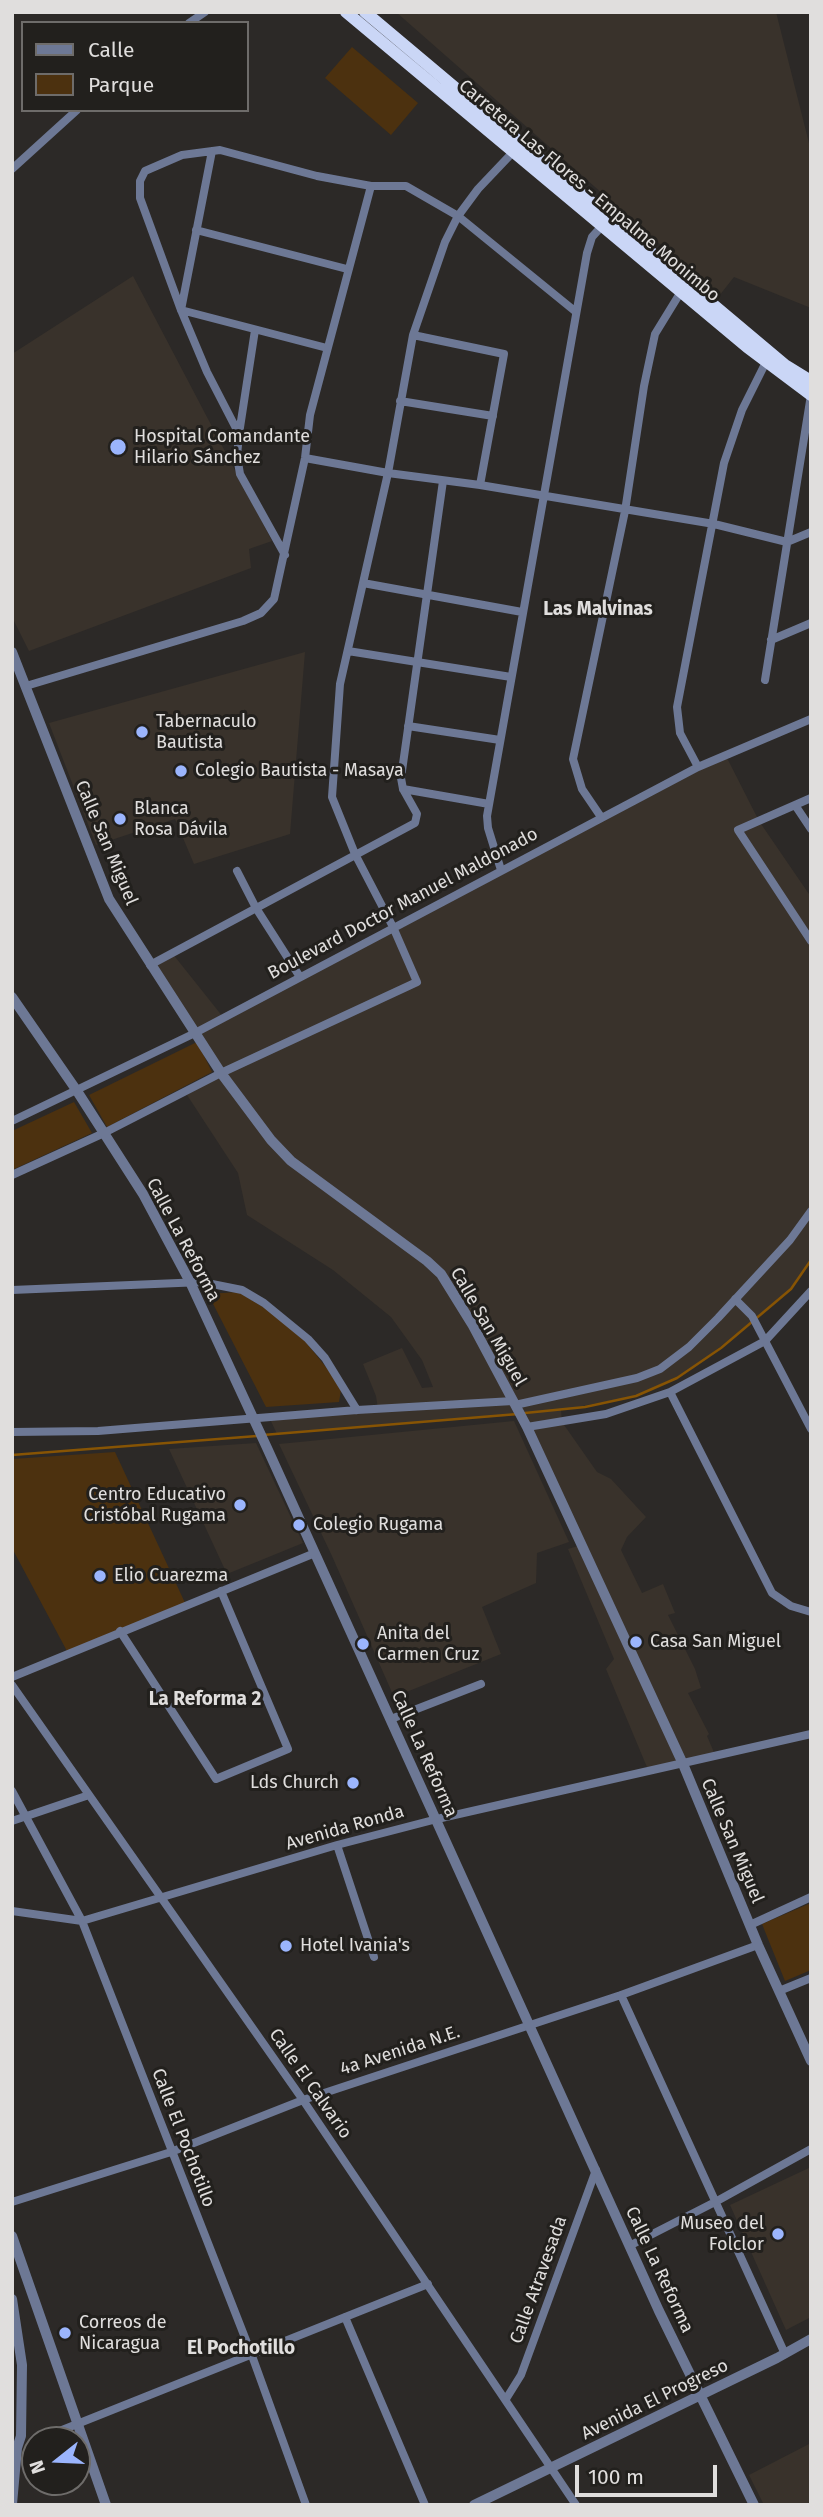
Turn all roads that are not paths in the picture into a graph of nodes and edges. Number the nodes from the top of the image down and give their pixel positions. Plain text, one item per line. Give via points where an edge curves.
1 (346, 12) edge
2 (365, 12) edge
3 (75, 112) edge
4 (517, 146) junction
5 (212, 151) junction
6 (12, 169) edge
7 (371, 186) junction
8 (458, 216) junction
9 (602, 226) junction
10 (196, 230) junction
11 (347, 269) junction
12 (684, 287) junction
13 (181, 310) junction
14 (576, 312) junction
15 (255, 330) junction
16 (413, 335) junction
17 (327, 348) junction
18 (766, 362) junction
19 (811, 381) edge
20 (811, 395) edge
21 (400, 401) junction
22 (493, 416) junction
23 (239, 434) junction
24 (305, 458) junction
25 (388, 473) junction
26 (443, 481) junction
27 (480, 485) junction
28 (543, 497) junction
29 (625, 511) junction
30 (713, 524) junction
31 (811, 532) edge
32 (788, 542) junction
33 (285, 555) junction
34 (363, 583) junction
35 (427, 594) junction
36 (522, 612) junction
37 (811, 623) edge
38 (771, 640) junction
39 (348, 651) junction
40 (12, 652) edge
41 (418, 662) junction
42 (511, 677) junction
43 (765, 680) dead end
44 (26, 686) junction
45 (811, 719) edge
46 (408, 726) junction
47 (500, 740) junction
48 (698, 767) junction
49 (403, 789) junction
50 (811, 798) edge
51 (489, 804) junction
52 (795, 805) junction
53 (601, 817) junction
54 (811, 829) edge
55 (355, 854) junction
56 (501, 870) junction
57 (237, 871) dead end
58 (256, 908) junction
59 (393, 927) junction
60 (811, 941) edge
61 (150, 965) junction
62 (300, 977) junction
63 (12, 997) edge
64 (195, 1033) junction
65 (221, 1073) junction
66 (77, 1091) junction
67 (12, 1121) edge
68 (104, 1133) junction
69 (12, 1175) edge
70 (811, 1211) edge
71 (190, 1282) junction
72 (12, 1290) edge
73 (811, 1291) edge
74 (736, 1301) junction
75 (764, 1339) junction
76 (670, 1392) junction
77 (515, 1405) junction
78 (357, 1410) junction
79 (255, 1421) junction
80 (526, 1425) junction
81 (811, 1429) edge
82 (12, 1432) edge
83 (315, 1553) junction
84 (221, 1591) junction
85 (811, 1612) edge
86 (120, 1631) junction
87 (12, 1677) edge
88 (481, 1684) dead end
89 (12, 1685) edge
90 (391, 1719) junction
91 (811, 1734) edge
92 (683, 1765) junction
93 (12, 1791) edge
94 (89, 1795) junction
95 (26, 1817) junction
96 (437, 1819) junction
97 (12, 1821) edge
98 (337, 1845) junction
99 (811, 1897) edge
100 (160, 1899) junction
101 (12, 1911) edge
102 (82, 1920) junction
103 (750, 1925) junction
104 (758, 1945) junction
105 (374, 1957) dead end
106 (811, 1978) edge
107 (779, 1991) junction
108 (621, 1995) junction
109 (528, 2026) junction
110 (811, 2061) edge
111 (303, 2100) junction
112 (811, 2149) edge
113 (172, 2152) junction
114 (596, 2170) junction
115 (717, 2201) junction
116 (12, 2202) edge
117 (12, 2236) edge
118 (631, 2245) junction
119 (428, 2284) junction
120 (12, 2299) edge
121 (345, 2317) junction
122 (811, 2339) edge
123 (251, 2353) junction
124 (785, 2354) junction
125 (701, 2395) junction
126 (506, 2399) junction
127 (78, 2423) junction
128 (71, 2426) edge
129 (14, 2446) edge
130 (552, 2468) junction
131 (12, 2504) edge
132 (106, 2505) edge
133 (306, 2505) edge
134 (425, 2505) edge
135 (474, 2505) edge
136 (576, 2505) edge
137 (754, 2505) edge

1 - 4 highway, Carretera Las Flores - Empalme Monimbo
2 - 4 highway, Carretera Las Flores - Empalme Monimbo
3 - 6 street
4 - 8 street
4 - 9 highway, Carretera Las Flores - Empalme Monimbo
4 - 12 highway, Carretera Las Flores - Empalme Monimbo
5 - 7 street via 220,149
5 - 10 street
5 - 13 street via 182,155 145,171 140,181 140,198
7 - 8 street via 406,186
7 - 11 street
8 - 14 street
8 - 16 street
9 - 12 highway, Carretera Las Flores - Empalme Monimbo
9 - 14 street via 587,253
10 - 11 street
10 - 13 street
11 - 17 street
12 - 18 highway, Carretera Las Flores - Empalme Monimbo
12 - 19 highway, Carretera Las Flores - Empalme Monimbo
12 - 29 street via 655,334
13 - 15 street
13 - 23 street
14 - 28 street
15 - 17 street
15 - 23 street
16 - 21 street
16 - 22 street via 504,354
17 - 24 street via 310,415
18 - 20 highway, Carretera Las Flores - Empalme Monimbo
18 - 30 street via 742,410 724,463
20 - 32 street
21 - 22 street
21 - 25 street
22 - 27 street
23 - 33 street via 240,474
24 - 25 street
24 - 33 street
25 - 26 street
25 - 34 street
26 - 27 street
26 - 35 street
27 - 28 street
28 - 29 street
28 - 36 street
29 - 30 street
29 - 53 street via 573,759 582,789
30 - 32 street
30 - 48 street via 677,707 680,733
31 - 32 street
32 - 38 street
33 - 44 street via 274,599 261,613
34 - 35 street
34 - 39 street
35 - 36 street
35 - 41 street
36 - 42 street
37 - 38 street
38 - 43 street
39 - 41 street
39 - 55 street via 340,684 332,797
40 - 44 street, Calle San Miguel
41 - 42 street
41 - 46 street
42 - 47 street
44 - 61 street, Calle San Miguel via 109,899
45 - 48 street, Boulevard Doctor Manuel Maldonado
46 - 47 street
46 - 49 street
47 - 51 street
48 - 53 street, Boulevard Doctor Manuel Maldonado
49 - 51 street
49 - 55 street via 417,814 415,823
50 - 52 street
51 - 56 street via 488,828
52 - 54 street
52 - 60 street via 738,830
53 - 56 street, Boulevard Doctor Manuel Maldonado
55 - 58 street
55 - 59 street
56 - 59 street, Boulevard Doctor Manuel Maldonado
57 - 58 street
58 - 61 street
58 - 62 street
59 - 62 street, Boulevard Doctor Manuel Maldonado
59 - 65 street via 417,982
61 - 64 street, Calle San Miguel
62 - 64 street, Boulevard Doctor Manuel Maldonado
63 - 66 street, Calle La Reforma
64 - 65 street, Calle San Miguel
64 - 66 street, Boulevard Doctor Manuel Maldonado
65 - 68 street
65 - 77 street, Calle San Miguel via 291,1161 441,1274
66 - 67 street, Boulevard Doctor Manuel Maldonado
66 - 68 street, Calle La Reforma
68 - 69 street
68 - 71 street, Calle La Reforma
70 - 74 street
71 - 72 street
71 - 78 street via 242,1290 264,1303 325,1358
71 - 79 street, Calle La Reforma
73 - 75 street
74 - 75 street via 752,1316
74 - 77 street via 689,1347 652,1374
75 - 76 street
75 - 81 street
76 - 80 street via 606,1414
76 - 85 street via 772,1593
77 - 78 street
77 - 80 street, Calle San Miguel
78 - 79 street
79 - 82 street
79 - 83 street, Calle La Reforma
80 - 92 street, Calle San Miguel
83 - 84 street
83 - 90 street, Calle La Reforma
84 - 86 street
84 - 86 street via 288,1749 216,1779
86 - 87 street
88 - 90 street
89 - 94 street, Calle El Calvario
90 - 96 street, Calle La Reforma
91 - 92 street, Avenida Ronda
92 - 96 street, Avenida Ronda
92 - 103 street, Calle San Miguel
93 - 95 street, Calle El Pochotillo
94 - 95 street
94 - 100 street, Calle El Calvario
95 - 97 street
95 - 102 street, Calle El Pochotillo
96 - 98 street, Avenida Ronda
96 - 109 street, Calle La Reforma
98 - 100 street, Avenida Ronda
98 - 105 street
99 - 103 street
100 - 102 street, Avenida Ronda
100 - 111 street, Calle El Calvario
101 - 102 street, Avenida Ronda
102 - 113 street, Calle El Pochotillo
103 - 104 street, Calle San Miguel
104 - 107 street, Calle San Miguel
104 - 108 street, 4a Avenida N.E.
106 - 107 street
107 - 110 street, Calle San Miguel
108 - 109 street, 4a Avenida N.E.
108 - 115 street
109 - 111 street, 4a Avenida N.E.
109 - 114 street, Calle La Reforma
111 - 113 street, 4a Avenida N.E.
111 - 119 street, Calle El Calvario
112 - 115 street
113 - 116 street, 4a Avenida N.E.
113 - 123 street, Calle El Pochotillo
114 - 118 street, Calle La Reforma
114 - 126 street, Calle Atravesada via 521,2375
115 - 118 street
115 - 124 street
117 - 127 street
118 - 125 street, Calle La Reforma
119 - 121 street
119 - 126 street, Calle El Calvario
120 - 129 street via 22,2365 21,2436
121 - 123 street
121 - 134 street
122 - 124 street, Avenida El Progreso
123 - 127 street
123 - 133 street, Calle El Pochotillo
124 - 125 street, Avenida El Progreso
125 - 130 street, Avenida El Progreso
125 - 137 street, Calle La Reforma
126 - 130 street, Calle El Calvario
127 - 128 street
127 - 132 street
129 - 131 street
130 - 135 street, Avenida El Progreso
130 - 136 street, Calle El Calvario

